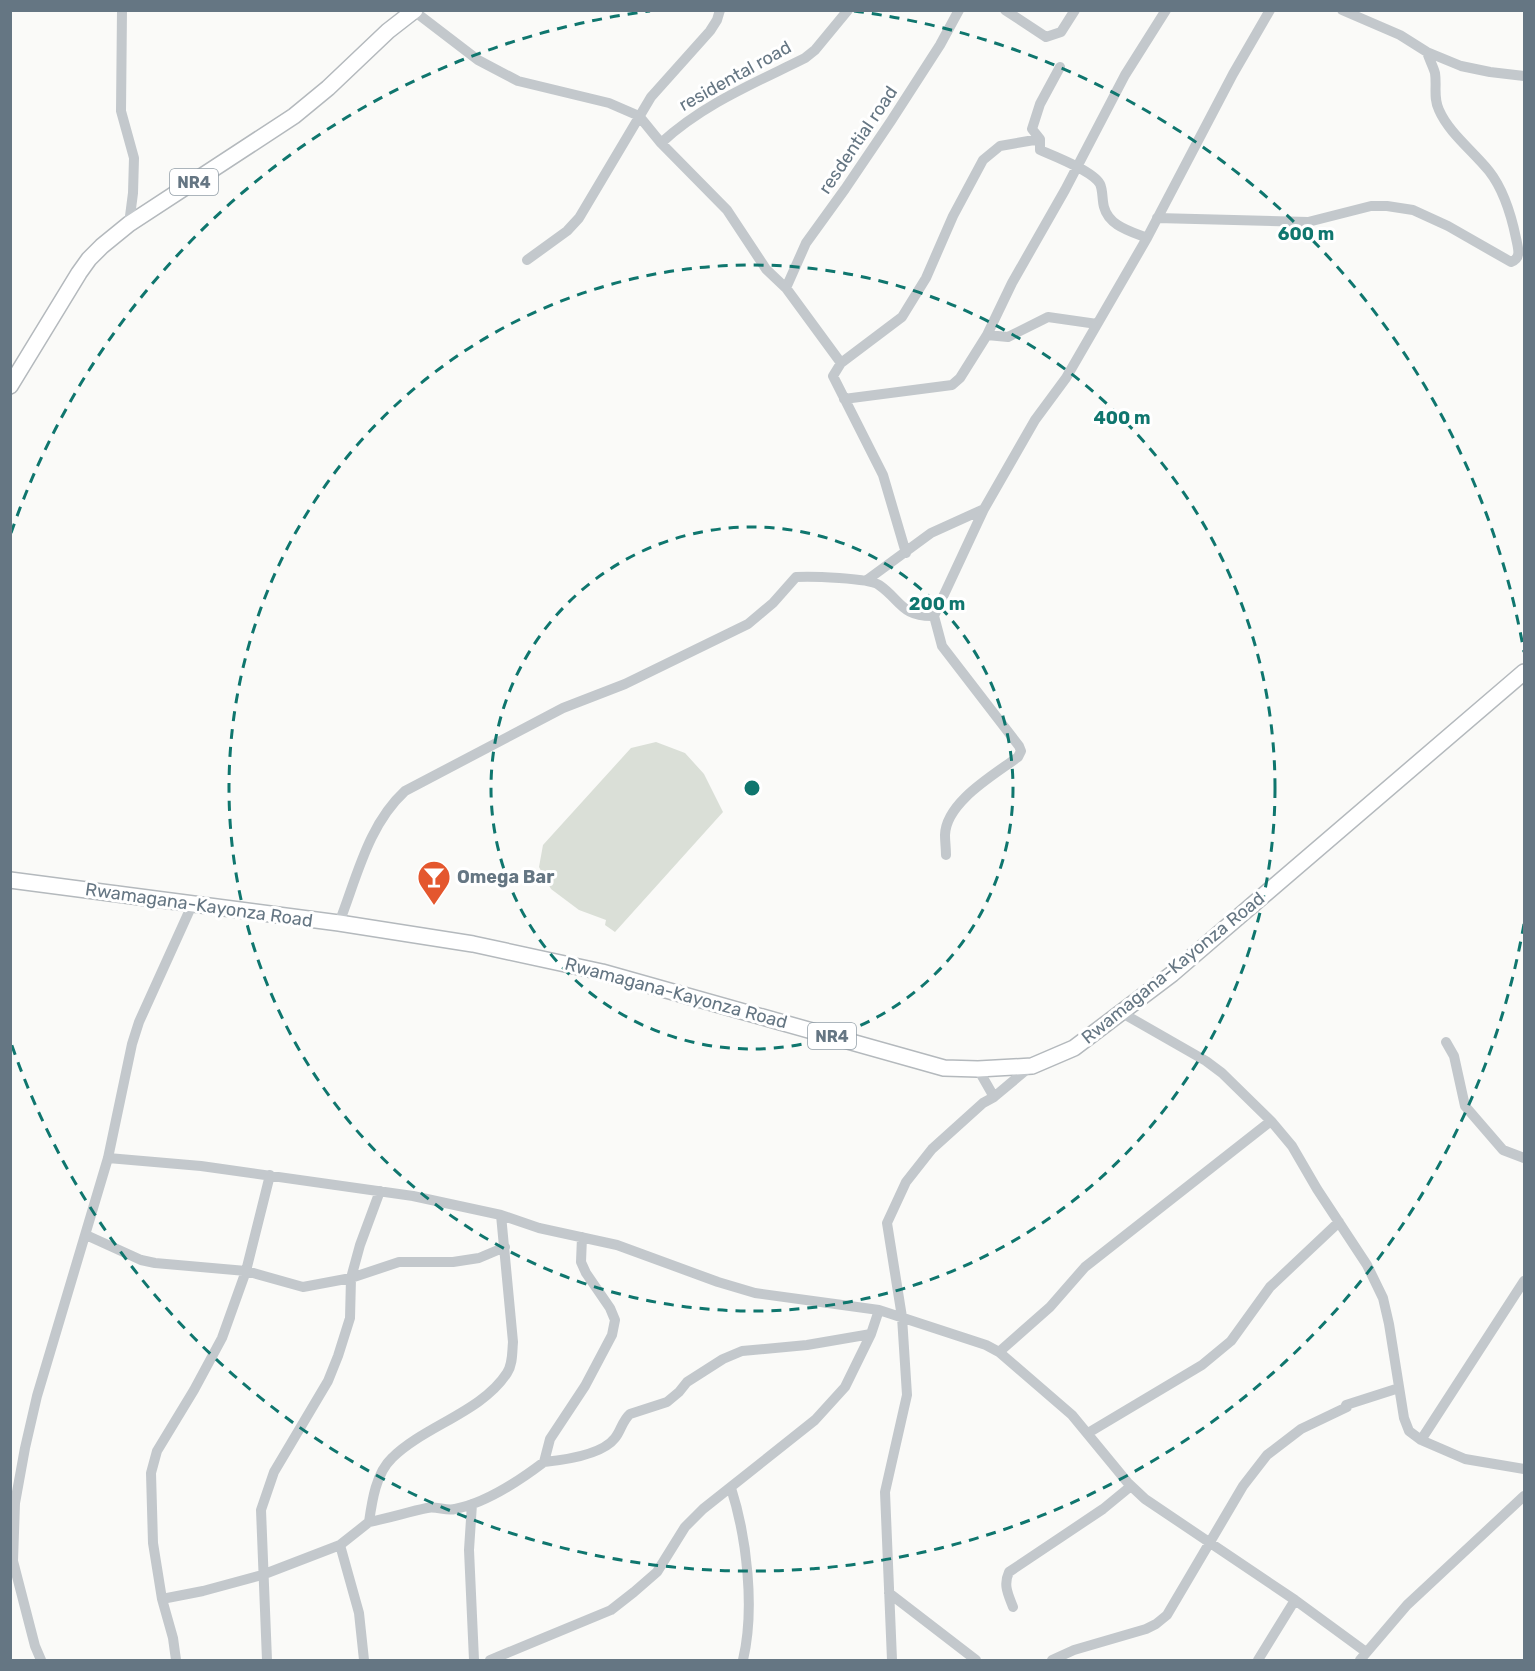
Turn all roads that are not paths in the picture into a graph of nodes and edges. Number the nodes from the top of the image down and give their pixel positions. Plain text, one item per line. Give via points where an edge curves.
1 (122, 10) edge
2 (720, 10) edge
3 (848, 10) edge
4 (959, 10) edge
5 (1005, 10) edge
6 (1075, 10) edge
7 (1166, 10) edge
8 (1270, 10) edge
9 (1342, 10) edge
10 (415, 11) edge
11 (1427, 52) junction
12 (1060, 67) dead end
13 (1524, 76) edge
14 (639, 116) junction
15 (1040, 139) junction
16 (661, 143) junction
17 (1077, 166) junction
18 (1157, 218) junction
19 (129, 224) junction
20 (1147, 238) junction
21 (527, 260) dead end
22 (786, 288) junction
23 (1097, 324) junction
24 (987, 334) junction
25 (840, 363) junction
26 (10, 386) edge
27 (844, 399) junction
28 (984, 508) junction
29 (906, 553) junction
30 (867, 580) junction
31 (934, 616) junction
32 (1524, 672) edge
33 (946, 855) dead end
34 (10, 880) edge
35 (192, 905) junction
36 (339, 923) junction
37 (1122, 1013) junction
38 (1446, 1042) dead end
39 (1032, 1066) junction
40 (978, 1069) junction
41 (994, 1096) junction
42 (1270, 1121) junction
43 (108, 1158) junction
44 (1524, 1158) edge
45 (270, 1175) junction
46 (380, 1191) junction
47 (501, 1215) junction
48 (1339, 1222) junction
49 (86, 1235) junction
50 (582, 1237) junction
51 (505, 1247) junction
52 (246, 1271) junction
53 (351, 1278) junction
54 (1524, 1281) edge
55 (879, 1310) junction
56 (902, 1317) junction
57 (871, 1334) junction
58 (999, 1352) junction
59 (1399, 1390) junction
60 (1088, 1433) junction
61 (1420, 1440) junction
62 (544, 1462) junction
63 (1524, 1469) edge
64 (1131, 1486) junction
65 (731, 1488) junction
66 (1524, 1496) edge
67 (472, 1504) junction
68 (369, 1522) junction
69 (1209, 1542) junction
70 (340, 1545) junction
71 (262, 1575) junction
72 (889, 1593) junction
73 (162, 1599) junction
74 (1295, 1600) junction
75 (1013, 1607) dead end
76 (1363, 1656) edge
77 (41, 1660) edge
78 (176, 1660) edge
79 (267, 1660) edge
80 (364, 1660) edge
81 (474, 1660) edge
82 (490, 1660) edge
83 (743, 1660) edge
84 (892, 1660) edge
85 (976, 1660) edge
86 (1052, 1660) edge
87 (1258, 1660) edge

1 - 19 street via 121,111 134,167
2 - 14 street via 710,32
3 - 16 street, residental road via 805,58 704,110
4 - 22 street, resdential road via 891,121 806,243
5 - 6 street via 1046,37 1059,34
7 - 17 street via 1125,75
8 - 18 street
9 - 11 street via 1400,35
10 - 14 street via 478,60 518,81 609,103
10 - 19 highway, NR4 via 294,116
11 - 13 street via 1461,66
11 - 18 street via 1438,109 1501,189 1514,226 1519,256 1516,260 1511,262 1413,210 1387,206 1308,222
12 - 15 street via 1032,129
14 - 16 street
14 - 21 street via 586,209 567,231
15 - 17 street via 1040,150
15 - 25 street via 1000,146 983,160 952,216 926,278 902,317
16 - 22 street via 727,210 766,269
17 - 20 street via 1101,185 1108,218
17 - 24 street
18 - 20 street
19 - 26 highway, NR4 via 89,259
20 - 23 street
22 - 25 street
23 - 24 street via 1048,317 1008,337
23 - 28 street
24 - 27 street via 952,385
25 - 27 street via 833,376
27 - 29 street via 883,475
28 - 29 street via 931,533
28 - 31 street
29 - 30 street
30 - 31 street via 879,584 901,606 920,616
30 - 36 street via 796,577 748,624 625,684 563,708 405,791 381,818
31 - 33 street via 942,646 1021,751 954,809 945,834
32 - 37 highway, Rwamagana-Kayonza Road / NR4
34 - 35 highway, Rwamagana-Kayonza Road / NR4
35 - 36 highway, Rwamagana-Kayonza Road / NR4
35 - 43 street via 139,1022
36 - 40 highway, Rwamagana-Kayonza Road / NR4 via 558,961 944,1068
37 - 39 highway, Rwamagana-Kayonza Road / NR4 via 1074,1048
37 - 42 street via 1206,1061
38 - 44 street via 1454,1056 1466,1106 1503,1150
39 - 40 highway, Rwamagana-Kayonza Road / NR4
39 - 41 street
40 - 41 street
41 - 56 street via 932,1149 894,1205 887,1223
42 - 48 street via 1292,1146
42 - 58 street via 1085,1267 1050,1307
43 - 45 street
43 - 49 street
45 - 46 street
45 - 52 street
46 - 47 street
46 - 53 street
47 - 50 street
47 - 51 street
48 - 59 street via 1383,1298
48 - 60 street via 1270,1287 1231,1341 1202,1365
49 - 52 street via 148,1261
49 - 77 street via 37,1396 15,1503 13,1561
50 - 55 street via 617,1245 755,1293
50 - 62 street via 581,1262 610,1308 614,1328 585,1386 550,1439
51 - 53 street via 479,1258 453,1262 399,1262
51 - 68 street via 513,1342 507,1373 483,1398 392,1458 381,1472
52 - 53 street via 303,1287
52 - 73 street via 222,1338 156,1451 151,1473 153,1543
53 - 71 street via 350,1318 328,1381 274,1472 261,1510
54 - 61 street
55 - 56 street
55 - 57 street
56 - 58 street
56 - 72 street via 907,1395 885,1491
57 - 62 street via 742,1351 687,1382 667,1402 630,1414 607,1445 571,1459
57 - 65 street via 845,1387 815,1420
58 - 60 street
59 - 61 street via 1409,1431
59 - 69 street via 1346,1405 1301,1429 1267,1455
60 - 64 street
61 - 63 street via 1465,1459
62 - 67 street
64 - 69 street via 1145,1500
64 - 75 street via 1009,1572 1005,1586
65 - 82 street via 685,1527 657,1572 611,1610
65 - 83 street via 739,1513 747,1571
66 - 76 street via 1407,1605
67 - 68 street via 452,1510 430,1507
67 - 81 street via 469,1550
68 - 70 street
69 - 74 street
69 - 86 street via 1167,1615 1156,1624
70 - 71 street
70 - 80 street via 359,1613
71 - 73 street
71 - 79 street
72 - 84 street
72 - 85 street
73 - 78 street
74 - 76 street
74 - 87 street

